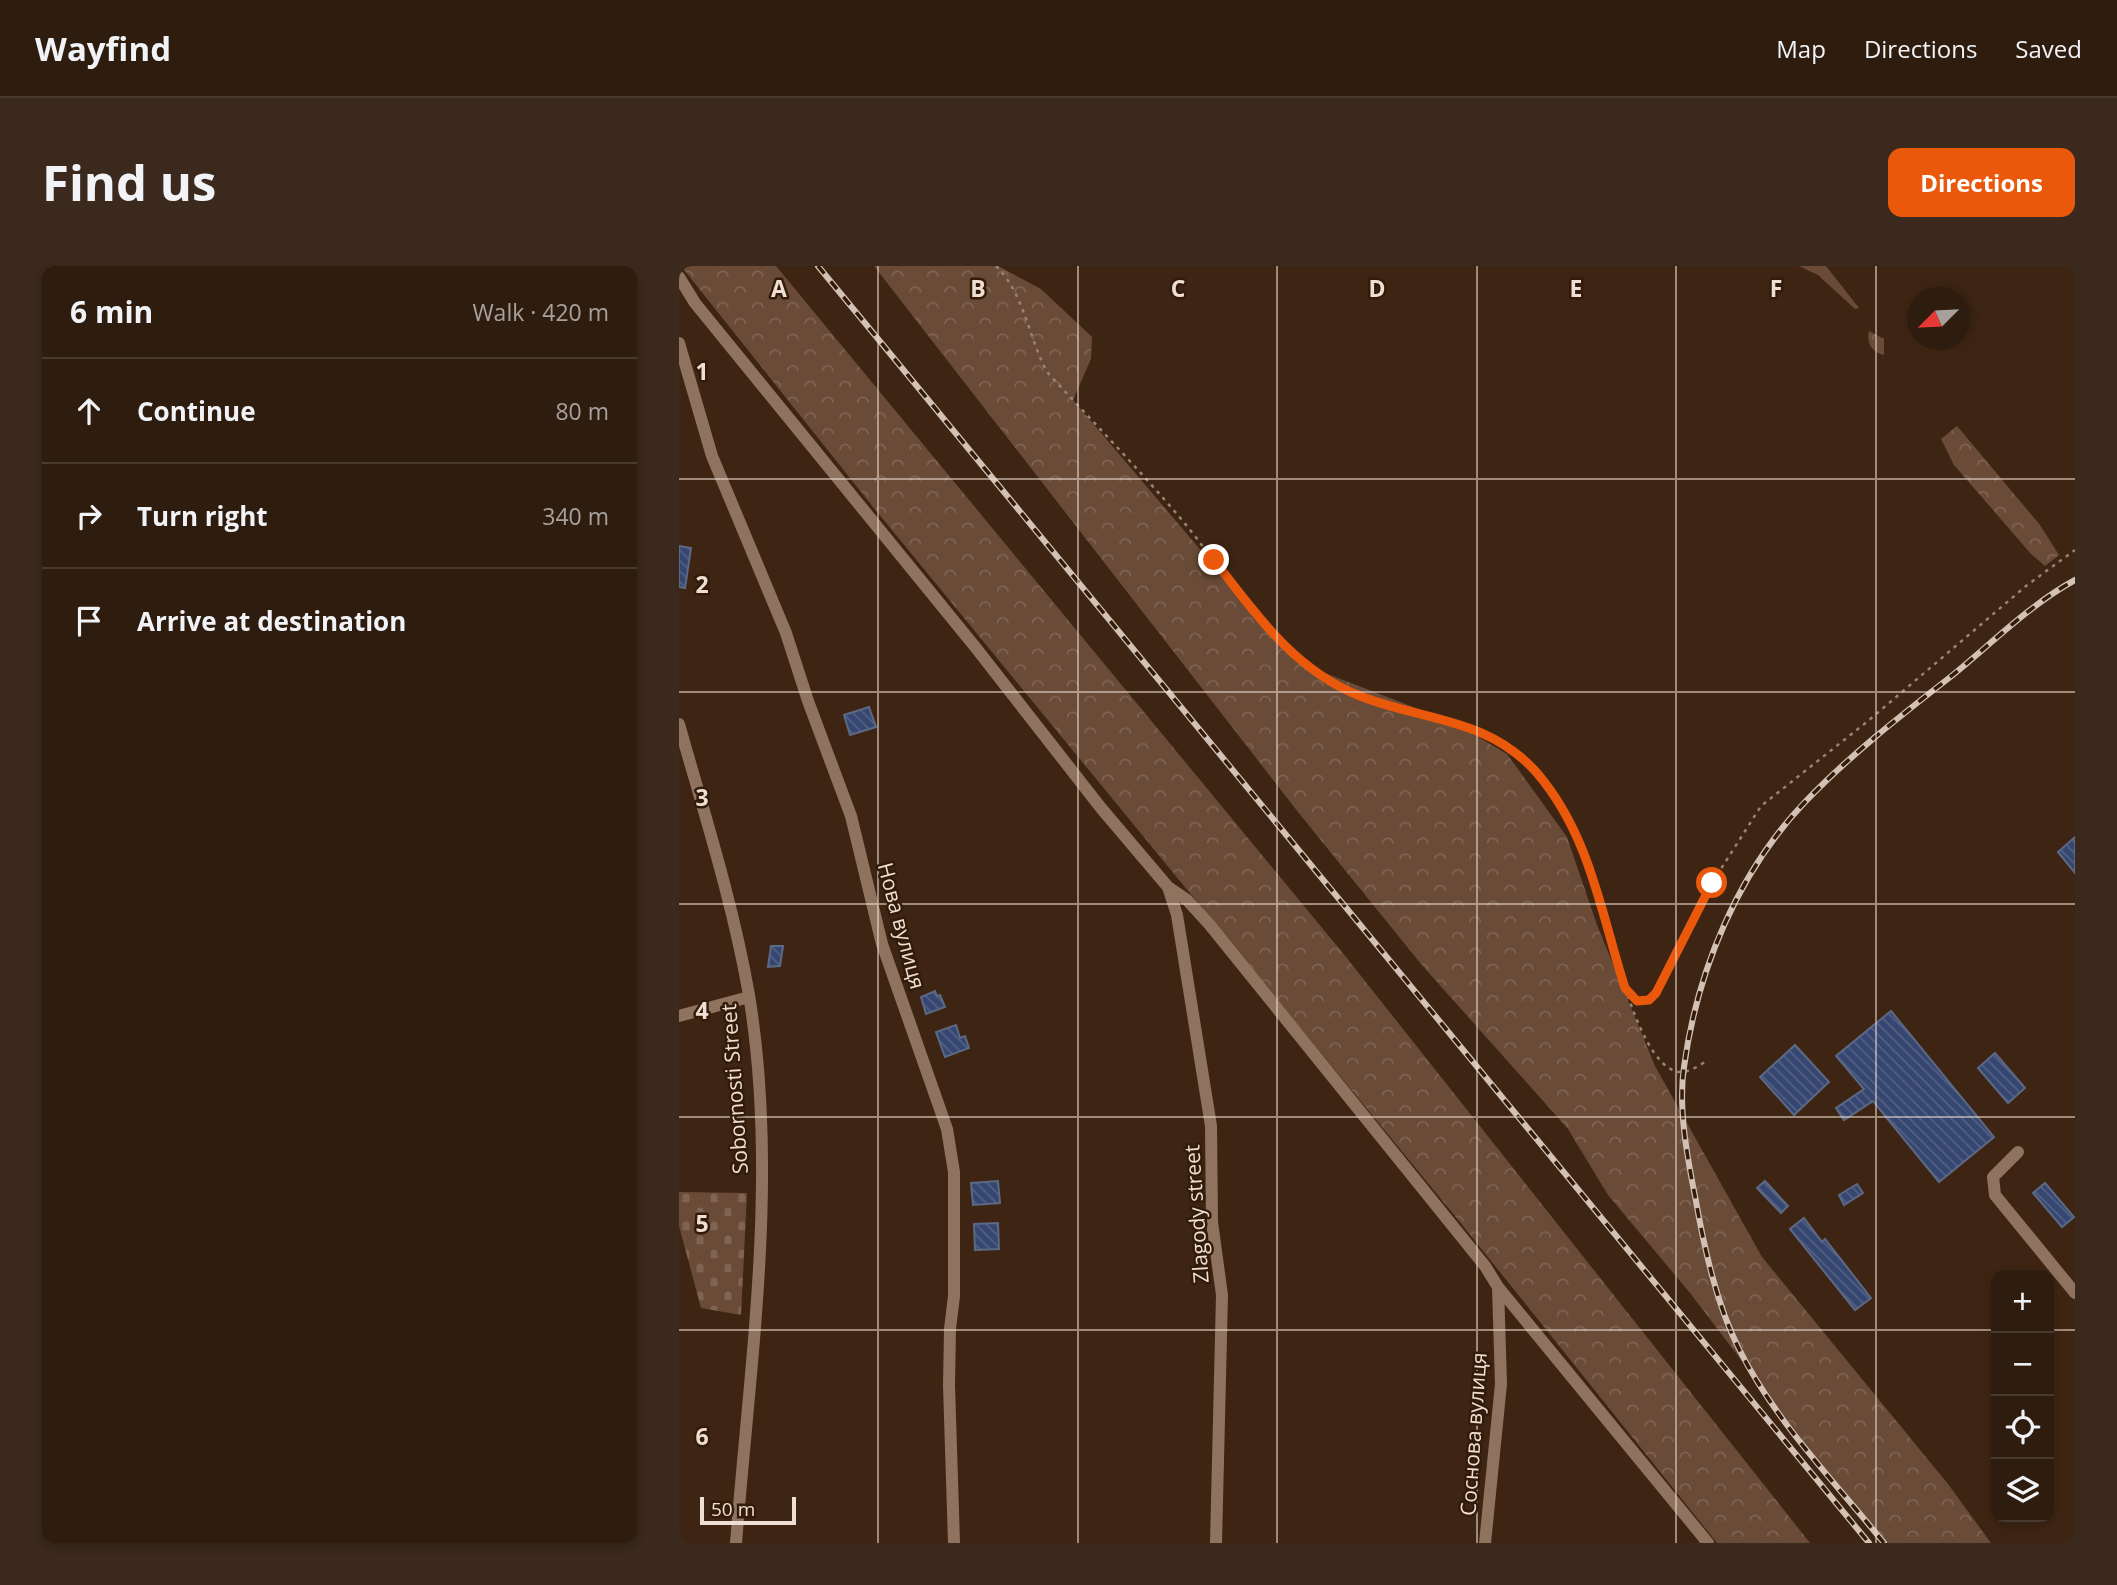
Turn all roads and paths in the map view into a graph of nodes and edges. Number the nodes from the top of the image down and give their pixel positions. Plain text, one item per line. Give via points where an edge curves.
1 (996, 266) edge
2 (679, 277) edge
3 (679, 343) edge
4 (2075, 550) edge
5 (679, 724) edge
6 (1168, 887) junction
7 (1625, 988) junction
8 (749, 997) junction
9 (679, 1016) edge
10 (1708, 1060) dead end
11 (2018, 1152) dead end
12 (1497, 1287) junction
13 (2075, 1293) edge
14 (736, 1543) edge
15 (954, 1543) edge
16 (1216, 1543) edge
17 (1485, 1543) edge
18 (1708, 1543) edge

1 - 7 path via 1010,279 1047,372 1182,520 1271,635 1360,696 1488,734 1517,753 1538,775 1590,864
2 - 6 street via 695,303
3 - 15 street, Нова вулиця via 712,456 786,633 851,816 882,944 947,1129 954,1172 949,1385
4 - 7 path via 1761,807 1712,883 1656,993 1643,1002
5 - 8 street, Sobornosti Street via 736,932
6 - 12 street via 1209,924 1485,1266
6 - 16 street, Zlagody street via 1177,915 1211,1126 1212,1222 1222,1295
7 - 10 path via 1643,1031 1664,1062 1683,1072
8 - 9 street
8 - 14 street, Sobornosti Street via 762,1138 759,1275
11 - 13 street via 1993,1177 1995,1195
12 - 17 street, Соснова вулиця via 1501,1384
12 - 18 street

